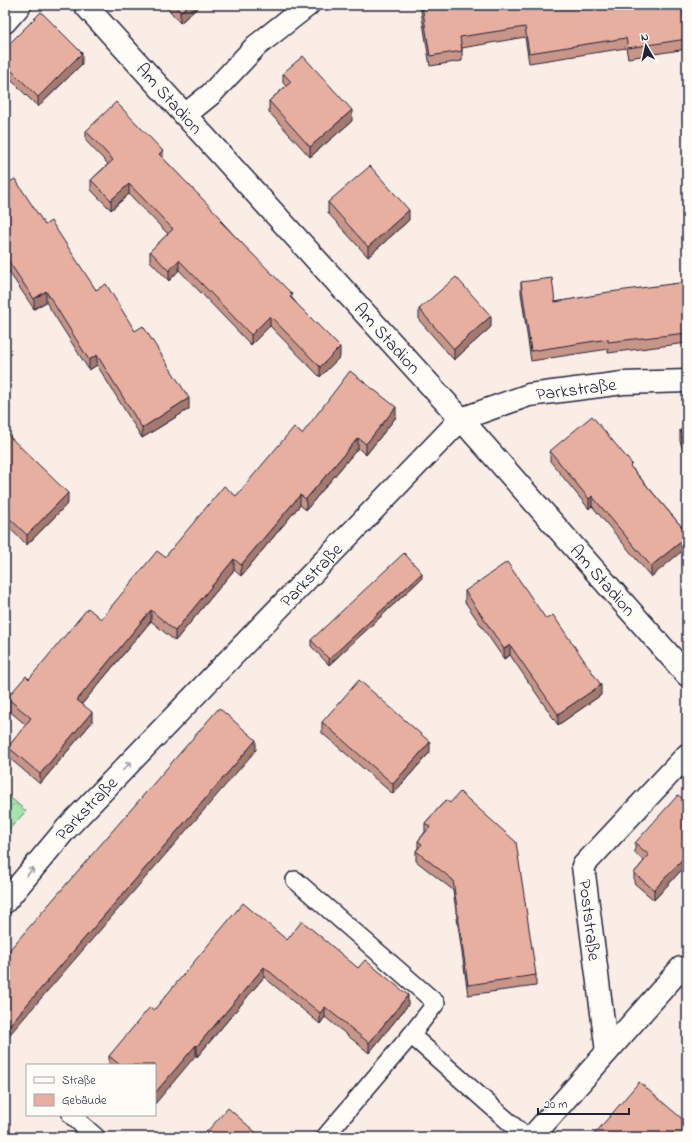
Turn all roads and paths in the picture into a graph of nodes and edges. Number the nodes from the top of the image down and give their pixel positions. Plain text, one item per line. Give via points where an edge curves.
1 (20, 5) edge
2 (85, 5) edge
3 (308, 5) edge
4 (5, 22) edge
5 (185, 115) junction
6 (687, 381) edge
7 (461, 419) junction
8 (687, 675) edge
9 (687, 755) edge
10 (294, 880) dead end
11 (5, 902) edge
12 (681, 968) dead end
13 (411, 1035) junction
14 (607, 1052) junction
15 (72, 1116) edge
16 (96, 1137) edge
17 (325, 1137) edge
18 (526, 1137) edge
19 (532, 1137) edge

1 - 4 street
2 - 5 street, Am Stadion
3 - 5 street via 256,46 211,94
5 - 7 street, Am Stadion
6 - 7 street, Parkstraße via 623,383 529,395
7 - 8 street, Am Stadion
11 -> 7 street, Parkstraße via 66,829
9 - 14 street, Poststraße via 583,866
10 - 13 lane via 436,1002
12 - 14 street
13 - 17 lane
13 - 18 lane
14 - 19 street
15 - 16 lane

